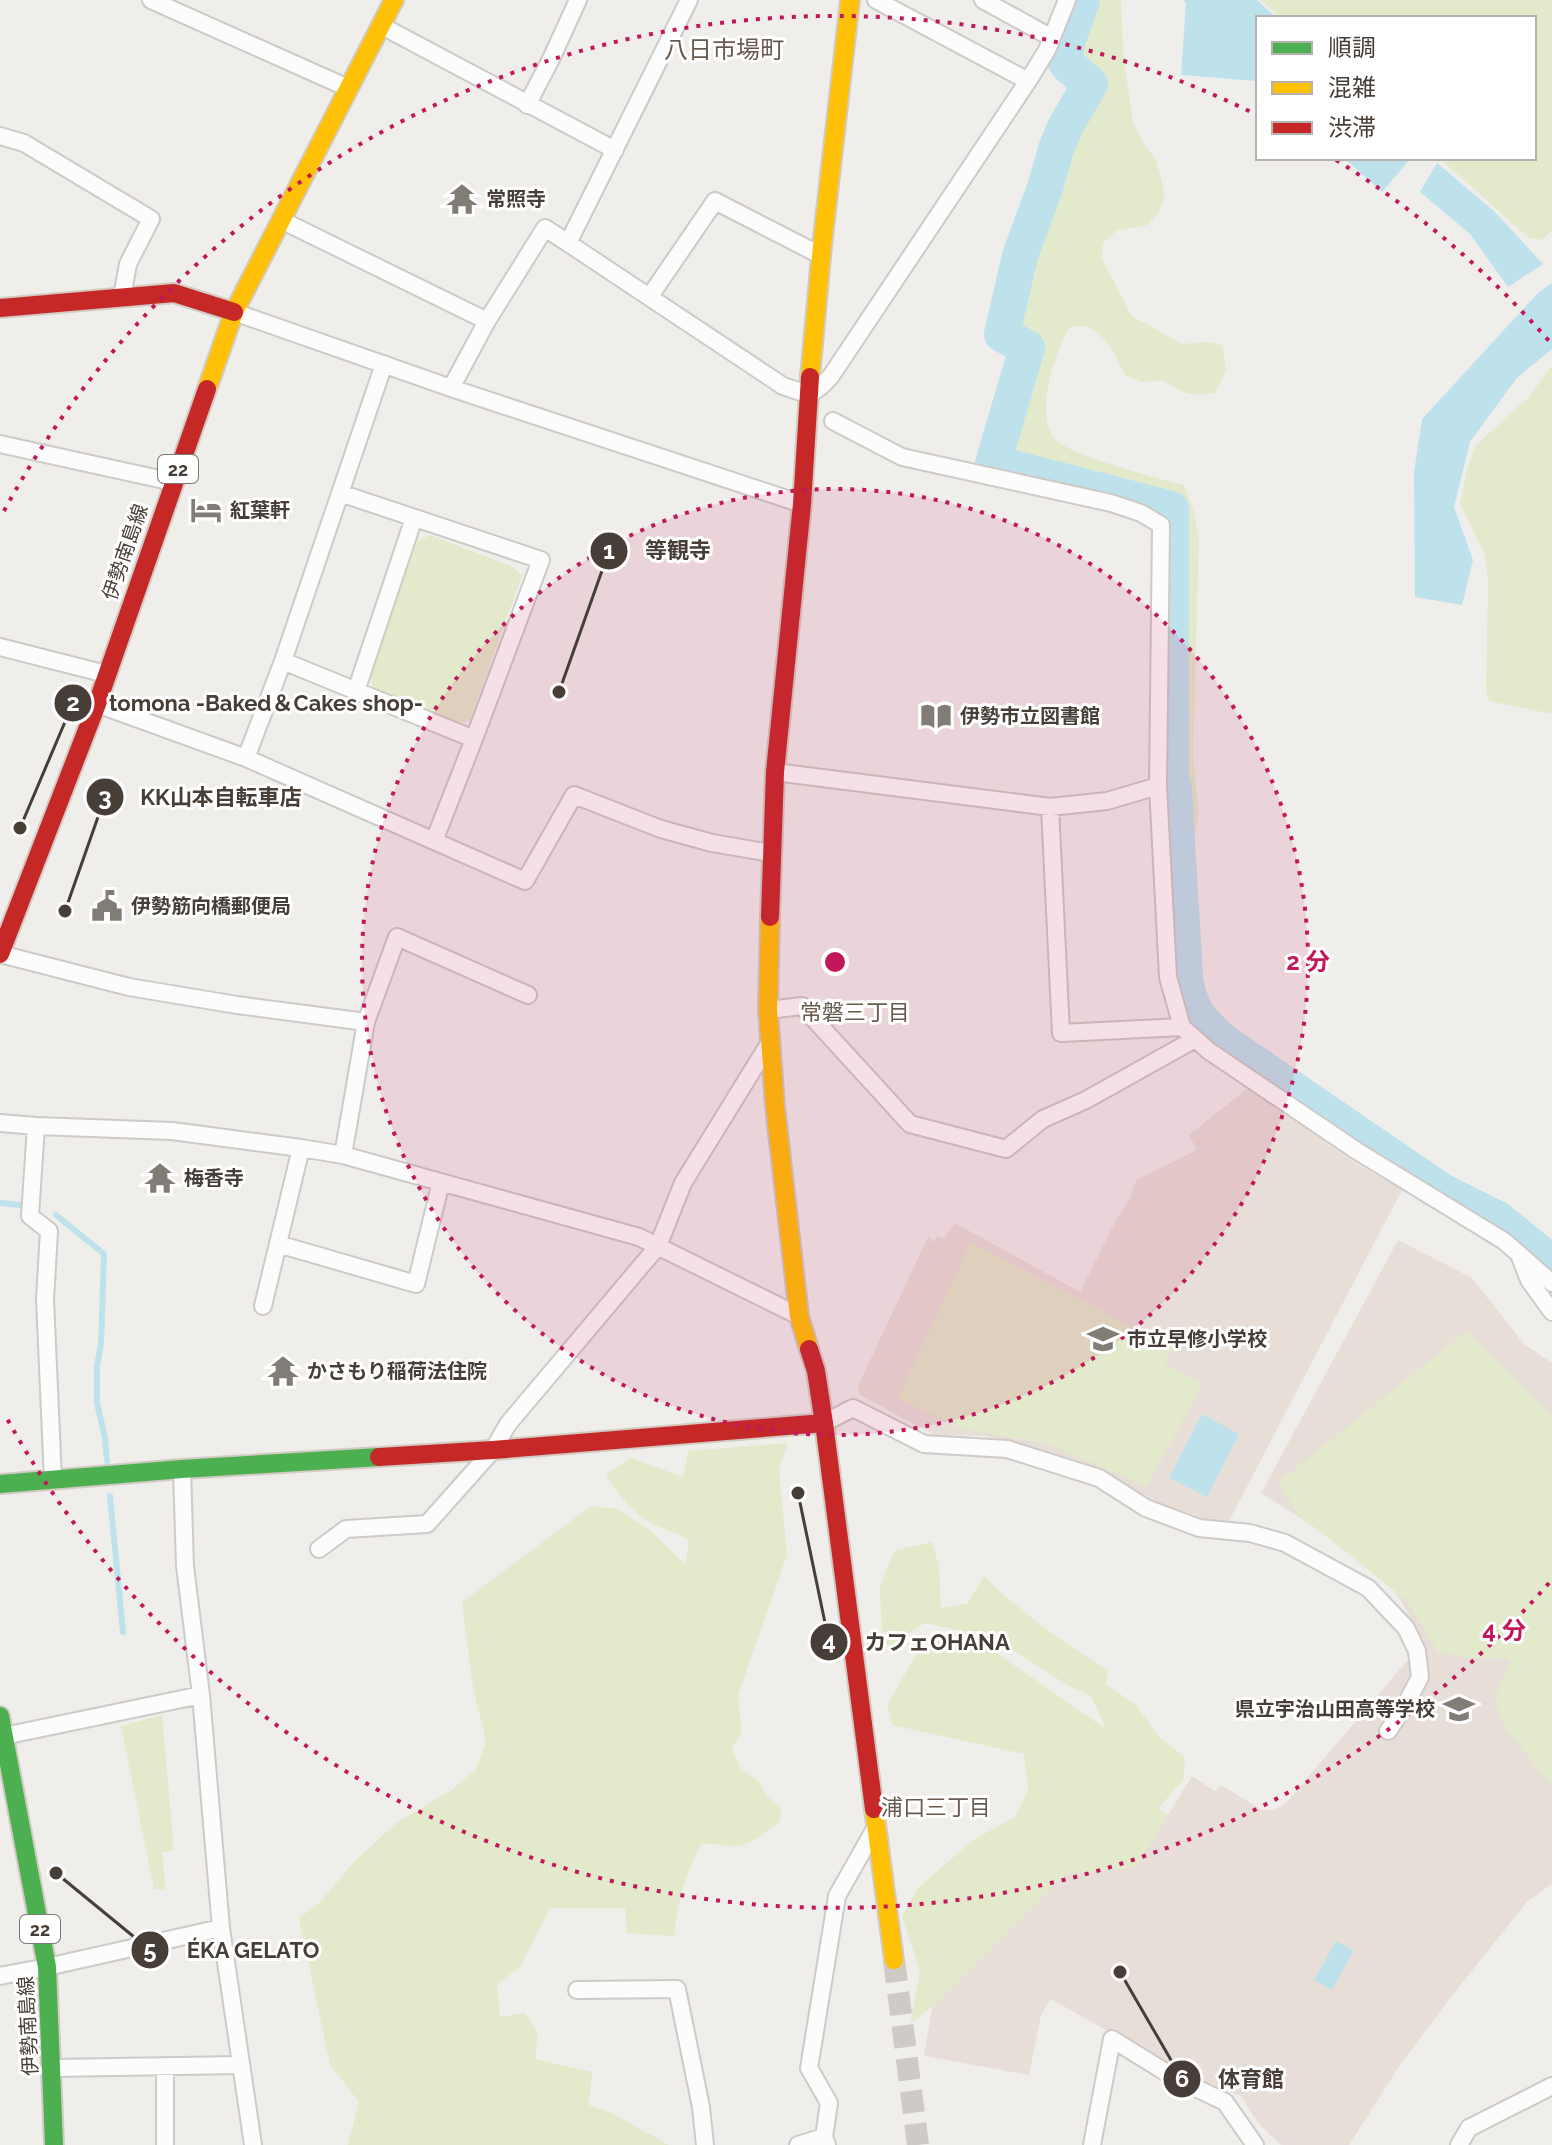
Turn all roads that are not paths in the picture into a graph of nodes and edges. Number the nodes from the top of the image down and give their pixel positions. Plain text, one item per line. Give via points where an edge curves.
1 (151, 0) edge
2 (394, 0) edge
3 (578, 0) edge
4 (689, 0) edge
5 (850, 0) edge
6 (876, 0) edge
7 (983, 0) edge
8 (1067, 0) edge
9 (380, 25) junction
10 (1052, 38) junction
11 (1028, 81) junction
12 (348, 88) junction
13 (527, 105) junction
14 (0, 136) edge
15 (615, 150) junction
16 (281, 220) junction
17 (568, 243) junction
18 (822, 256) junction
19 (650, 296) junction
20 (122, 297) junction
21 (0, 308) edge
22 (234, 312) junction
23 (487, 321) junction
24 (384, 364) junction
25 (451, 388) junction
26 (809, 394) junction
27 (833, 421) dead end
28 (0, 444) edge
29 (173, 482) junction
30 (340, 493) junction
31 (802, 504) junction
32 (414, 518) junction
33 (0, 647) edge
34 (283, 661) junction
35 (106, 674) junction
36 (356, 691) junction
37 (97, 704) junction
38 (474, 739) junction
39 (246, 758) junction
40 (775, 772) junction
41 (1158, 786) junction
42 (1050, 807) junction
43 (434, 841) junction
44 (771, 853) junction
45 (1, 948) edge
46 (528, 995) dead end
47 (768, 1010) junction
48 (366, 1022) junction
49 (1182, 1027) junction
50 (1195, 1039) junction
51 (770, 1042) junction
52 (0, 1123) edge
53 (36, 1126) junction
54 (301, 1148) junction
55 (343, 1155) junction
56 (441, 1182) junction
57 (278, 1244) junction
58 (658, 1246) junction
59 (1518, 1252) junction
60 (1552, 1283) edge
61 (263, 1306) dead end
62 (1552, 1312) edge
63 (799, 1316) junction
64 (824, 1423) junction
65 (493, 1450) junction
66 (182, 1469) junction
67 (53, 1480) junction
68 (0, 1484) edge
69 (319, 1549) dead end
70 (201, 1695) junction
71 (0, 1716) edge
72 (1388, 1731) dead end
73 (4, 1736) junction
74 (876, 1827) junction
75 (221, 1928) junction
76 (894, 1960) tunnel mouth
77 (47, 1967) junction
78 (0, 1976) edge
79 (577, 1990) dead end
80 (241, 2065) junction
81 (165, 2066) junction
82 (52, 2068) junction
83 (1552, 2086) edge
84 (826, 2141) edge
85 (54, 2145) edge
86 (165, 2145) edge
87 (253, 2145) edge
88 (705, 2145) edge
89 (798, 2145) edge
90 (1092, 2145) edge
91 (1255, 2145) edge
92 (1459, 2145) edge

1 - 12 street
2 - 9 street, 伊勢南島線 / 22
3 - 13 street
4 - 15 street
5 - 18 street
6 - 11 street
7 - 10 street
8 - 10 street
9 - 12 street, 伊勢南島線 / 22
9 - 13 street
10 - 11 street
11 - 26 street via 831,376
12 - 16 street, 伊勢南島線 / 22
13 - 15 street
14 - 20 street via 24,143 151,219 128,264
15 - 17 street
16 - 22 street, 伊勢南島線 / 22
16 - 23 street
17 - 19 street
17 - 23 street via 545,228
18 - 19 street via 715,201
18 - 26 street
19 - 26 street via 783,386
20 - 21 street
20 - 22 street via 174,293
22 - 24 street
22 - 29 street, 伊勢南島線 / 22
23 - 25 street
24 - 25 street
24 - 30 street
25 - 31 street
26 - 31 street
27 - 41 street via 902,457 1111,503 1161,525
28 - 29 street
29 - 35 street, 伊勢南島線 / 22
30 - 32 street
30 - 34 street
31 - 40 street
32 - 36 street
32 - 38 street via 541,560
33 - 35 street
34 - 36 street
34 - 39 street
35 - 37 street, 伊勢南島線 / 22
36 - 38 street
37 - 39 street
37 - 45 street, 伊勢南島線 / 22
38 - 43 street
39 - 43 street
40 - 42 street
40 - 44 street
41 - 42 street via 1107,801
41 - 49 street via 1168,977
42 - 49 street via 1061,1033
43 - 44 street via 525,881 574,795 661,829
44 - 47 street
45 - 48 street via 129,987
46 - 48 street via 397,937
47 - 50 street via 802,1006 910,1124 1006,1149 1043,1119
47 - 51 street
48 - 55 street
49 - 50 street
50 - 59 street via 1357,1151
51 - 58 street via 683,1183
51 - 63 street
52 - 53 street
53 - 54 street via 172,1131
53 - 67 street via 30,1216 49,1231 45,1299
54 - 55 street
54 - 57 street
55 - 56 street
56 - 57 street via 416,1284
56 - 58 street via 625,1232
57 - 61 street
58 - 63 street
58 - 65 street via 508,1424
59 - 60 street
59 - 62 street via 1529,1280
63 - 64 street via 816,1371
64 - 65 street
64 - 72 street via 853,1408 924,1444 1019,1452 1099,1478 1146,1508 1199,1528 1285,1543 1368,1588 1406,1628 1417,1651 1420,1677
64 - 74 street
65 - 66 street
65 - 69 street via 427,1524 346,1529
66 - 67 street
66 - 70 street via 185,1566
67 - 68 street
70 - 73 street
70 - 75 street
71 - 73 street, 伊勢南島線 / 22
73 - 77 street, 伊勢南島線 / 22
74 - 76 street
74 - 84 street via 837,1896 809,2068 829,2103
75 - 77 street
75 - 80 street
77 - 78 street
77 - 82 street, 伊勢南島線 / 22
79 - 88 street via 677,1989
80 - 81 street
80 - 87 street
81 - 82 street
81 - 86 street
82 - 85 street, 伊勢南島線 / 22
83 - 92 street via 1469,2128
84 - 89 street
90 - 91 street via 1112,2039 1225,2102

